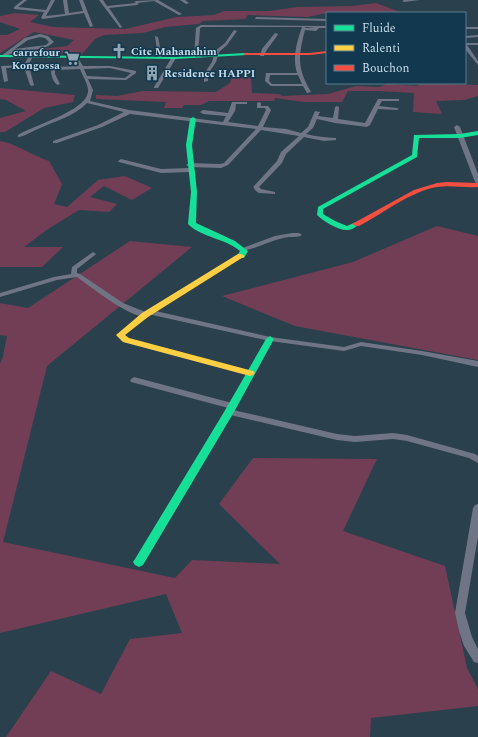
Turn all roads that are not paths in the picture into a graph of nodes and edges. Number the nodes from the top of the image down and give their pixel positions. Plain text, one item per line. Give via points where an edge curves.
1 (24, 0) edge
2 (53, 0) edge
3 (65, 0) edge
4 (80, 0) edge
5 (101, 0) edge
6 (182, 0) edge
7 (404, 0) edge
8 (418, 0) edge
9 (187, 3) dead end
10 (107, 7) junction
11 (46, 11) junction
12 (84, 12) junction
13 (180, 14) dead end
14 (67, 15) junction
15 (256, 18) dead end
16 (314, 19) junction
17 (326, 20) edge
18 (91, 26) dead end
19 (120, 27) dead end
20 (304, 27) junction
21 (326, 27) edge
22 (466, 28) edge
23 (478, 28) edge
24 (235, 31) dead end
25 (276, 34) dead end
26 (478, 36) edge
27 (156, 37) dead end
28 (466, 37) edge
29 (478, 44) edge
30 (466, 45) edge
31 (466, 46) edge
32 (326, 53) edge
33 (5, 54) edge
34 (296, 54) junction
35 (471, 54) junction
36 (478, 54) edge
37 (262, 55) junction
38 (31, 56) junction
39 (70, 56) junction
40 (196, 56) junction
41 (215, 56) junction
42 (160, 57) junction
43 (174, 58) junction
44 (478, 64) edge
45 (81, 67) junction
46 (26, 68) junction
47 (53, 68) junction
48 (298, 74) junction
49 (85, 77) junction
50 (6, 81) dead end
51 (206, 81) dead end
52 (58, 84) dead end
53 (32, 85) dead end
54 (304, 85) junction
55 (156, 87) dead end
56 (309, 92) dead end
57 (397, 100) dead end
58 (88, 102) junction
59 (245, 103) dead end
60 (259, 103) dead end
61 (337, 107) dead end
62 (376, 107) junction
63 (397, 109) dead end
64 (129, 112) junction
65 (203, 112) dead end
66 (228, 115) junction
67 (193, 119) junction
68 (336, 121) junction
69 (224, 124) junction
70 (259, 128) junction
71 (458, 131) junction
72 (478, 133) edge
73 (304, 134) junction
74 (20, 136) dead end
75 (334, 139) dead end
76 (55, 142) dead end
77 (121, 161) dead end
78 (190, 168) junction
79 (478, 182) edge
80 (478, 185) edge
81 (273, 193) dead end
82 (299, 235) dead end
83 (243, 249) junction
84 (93, 254) dead end
85 (74, 275) junction
86 (0, 295) edge
87 (148, 314) junction
88 (270, 339) junction
89 (478, 364) edge
90 (250, 373) junction
91 (134, 380) dead end
92 (231, 409) junction
93 (478, 460) edge
94 (478, 508) edge
95 (139, 562) dead end
96 (478, 658) edge

1 - 11 street via 15,8
2 - 11 street
3 - 14 street
4 - 12 street
5 - 10 street
6 - 9 street
7 - 8 street
10 - 13 street via 155,0
10 - 19 street
11 - 14 street via 43,18
12 - 14 street
12 - 18 street
15 - 16 street
16 - 17 street
16 - 20 street
20 - 21 street via 316,30 318,27
20 - 34 street
20 - 40 street via 201,26 198,28
22 - 23 street
24 - 41 street
25 - 37 street
26 - 28 street
27 - 42 street
29 - 30 street
31 - 35 street
32 - 34 street
33 - 33 street via 47,46 52,42 46,37 33,36
33 - 38 street
34 - 37 street
34 - 48 street
35 - 36 street
35 - 44 street
37 - 41 street
38 - 39 street
38 - 46 street
39 - 42 street
39 - 45 street via 78,60
40 - 41 street
40 - 43 street
41 - 51 street via 206,74
42 - 43 street
43 - 55 street
45 - 47 street
45 - 49 street
45 - 49 street via 114,67 134,72 126,78
46 - 47 street
46 - 50 street via 3,67
46 - 53 street
47 - 52 street
48 - 54 street
48 - 54 street via 268,74 267,81 271,85
49 - 58 street via 92,94
54 - 56 street
57 - 62 street via 381,99
58 - 64 street
58 - 74 street
59 - 66 street via 234,103
60 - 70 street via 259,107 266,107 269,111
61 - 68 street
62 - 63 street
62 - 68 street via 368,125
64 - 67 street
64 - 76 street via 100,126
65 - 66 street
66 - 69 street
67 - 69 street
67 - 78 street via 189,134
68 - 73 street via 316,115
69 - 70 street
70 - 73 street
70 - 78 street via 223,166
71 - 72 street
71 - 79 street
71 - 80 street via 416,136 415,156 320,208 320,215 348,228 412,194 437,185
73 - 75 street via 327,141
73 - 81 street via 284,153 280,162 256,188 259,191
77 - 78 street via 161,171
78 - 83 street via 194,188 192,226
82 - 83 street via 287,234 258,246
83 - 87 street via 241,256
84 - 85 street via 74,268
85 - 86 street
85 - 87 street via 82,276 120,304
87 - 88 street
87 - 90 street via 120,335 121,337
88 - 89 street via 344,349 361,344
88 - 90 street
90 - 92 street
91 - 92 street
92 - 93 street via 337,437 407,438 472,456
92 - 95 street
94 - 96 street via 460,613 463,630

